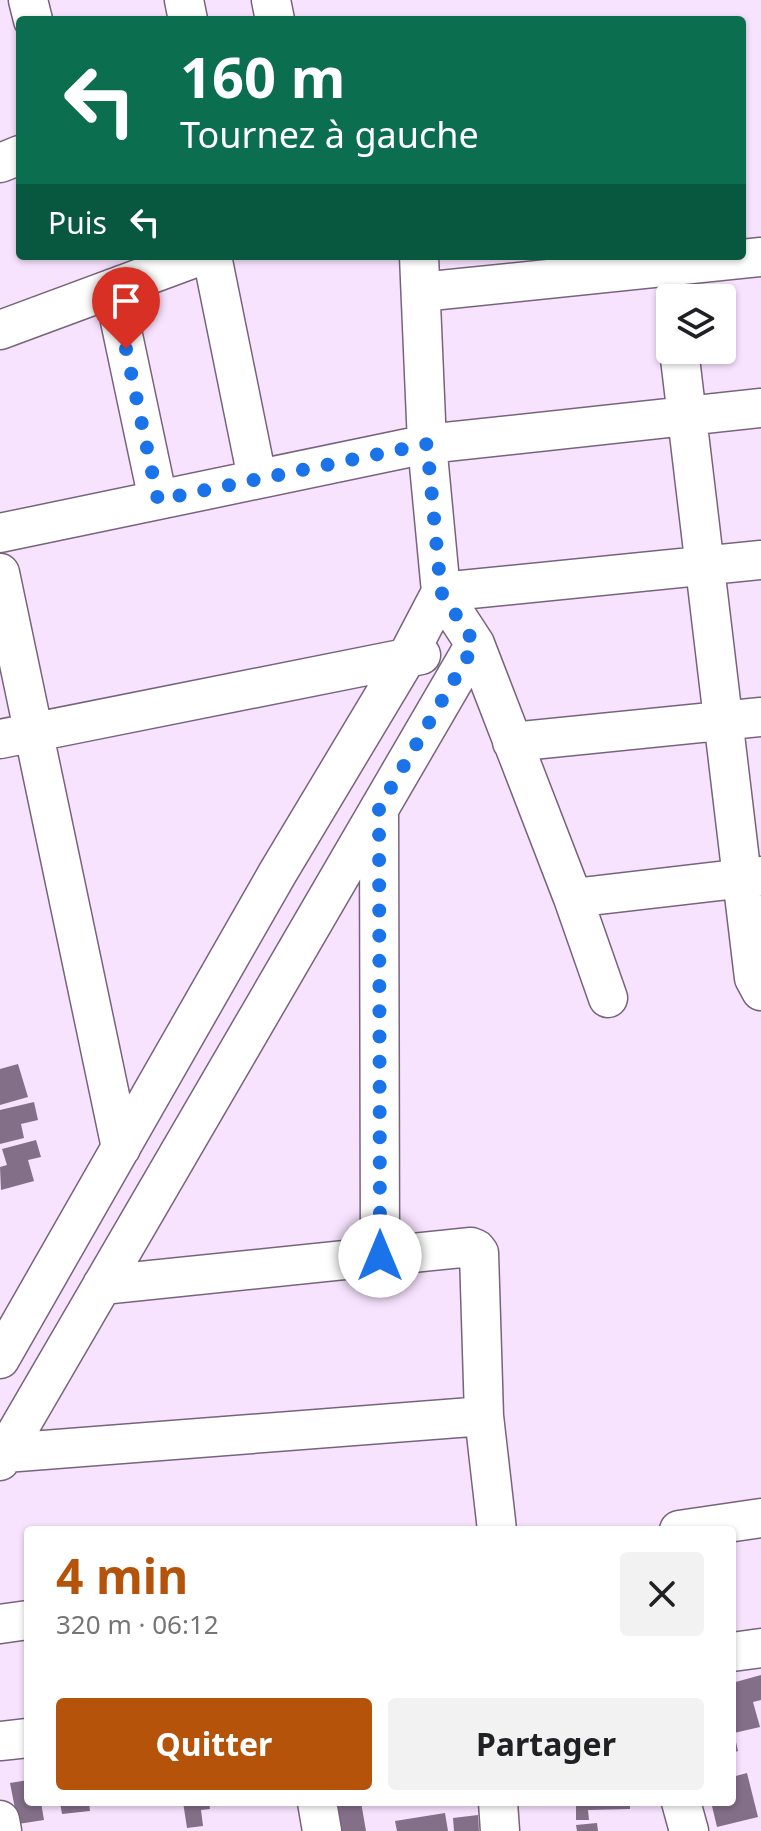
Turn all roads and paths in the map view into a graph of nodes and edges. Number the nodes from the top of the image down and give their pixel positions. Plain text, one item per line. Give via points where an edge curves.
1 (189, 260) edge
2 (213, 260) edge
3 (745, 260) edge
4 (420, 274) edge
5 (670, 274) edge
6 (113, 288) junction
7 (0, 330) edge
8 (681, 364) edge
9 (761, 408) edge
10 (687, 416) junction
11 (427, 444) junction
12 (257, 478) junction
13 (158, 500) junction
14 (0, 533) edge
15 (761, 560) edge
16 (705, 566) junction
17 (0, 573) edge
18 (441, 592) junction
19 (475, 644) junction
20 (407, 657) junction
21 (761, 717) edge
22 (723, 721) junction
23 (17, 736) edge
24 (512, 742) junction
25 (379, 808) junction
26 (752, 877) edge
27 (573, 898) junction
28 (761, 991) edge
29 (608, 998) dead end
30 (121, 1148) junction
31 (380, 1256) junction
32 (102, 1285) junction
33 (1, 1355) edge
34 (484, 1416) junction
35 (2, 1457) edge
36 (761, 1518) edge
37 (497, 1526) edge
38 (706, 1526) edge
39 (24, 1621) edge
40 (0, 1624) edge
41 (761, 1648) edge
42 (736, 1651) edge
43 (24, 1738) edge
44 (0, 1741) edge
45 (318, 1806) edge
46 (498, 1806) edge
47 (682, 1806) edge
48 (0, 1820) edge
49 (2, 1831) edge
50 (322, 1831) edge
51 (500, 1831) edge
52 (689, 1831) edge

1 - 6 street
2 - 12 street
3 - 5 street
4 - 5 street
4 - 11 street
6 - 7 street
6 - 13 street
8 - 10 street
9 - 10 street
10 - 11 street
10 - 16 street
11 - 12 street
11 - 18 street
12 - 13 street
13 - 14 street
15 - 16 street
16 - 18 street
16 - 22 street
17 - 23 street
18 - 19 street
18 - 20 street
19 - 20 street
19 - 24 street
19 - 25 street
20 - 23 street
20 - 30 street
21 - 22 street
22 - 24 street
22 - 26 street
23 - 30 street
24 - 27 street
25 - 31 street
25 - 32 street
26 - 27 street
26 - 28 street via 754,978
27 - 29 street
30 - 33 street
31 - 32 street
31 - 34 street via 471,1247 479,1253
32 - 35 street
34 - 35 street
34 - 37 street
36 - 38 street
39 - 40 street
41 - 42 street
43 - 44 street
45 - 50 street
46 - 51 street
47 - 52 street
48 - 49 street

